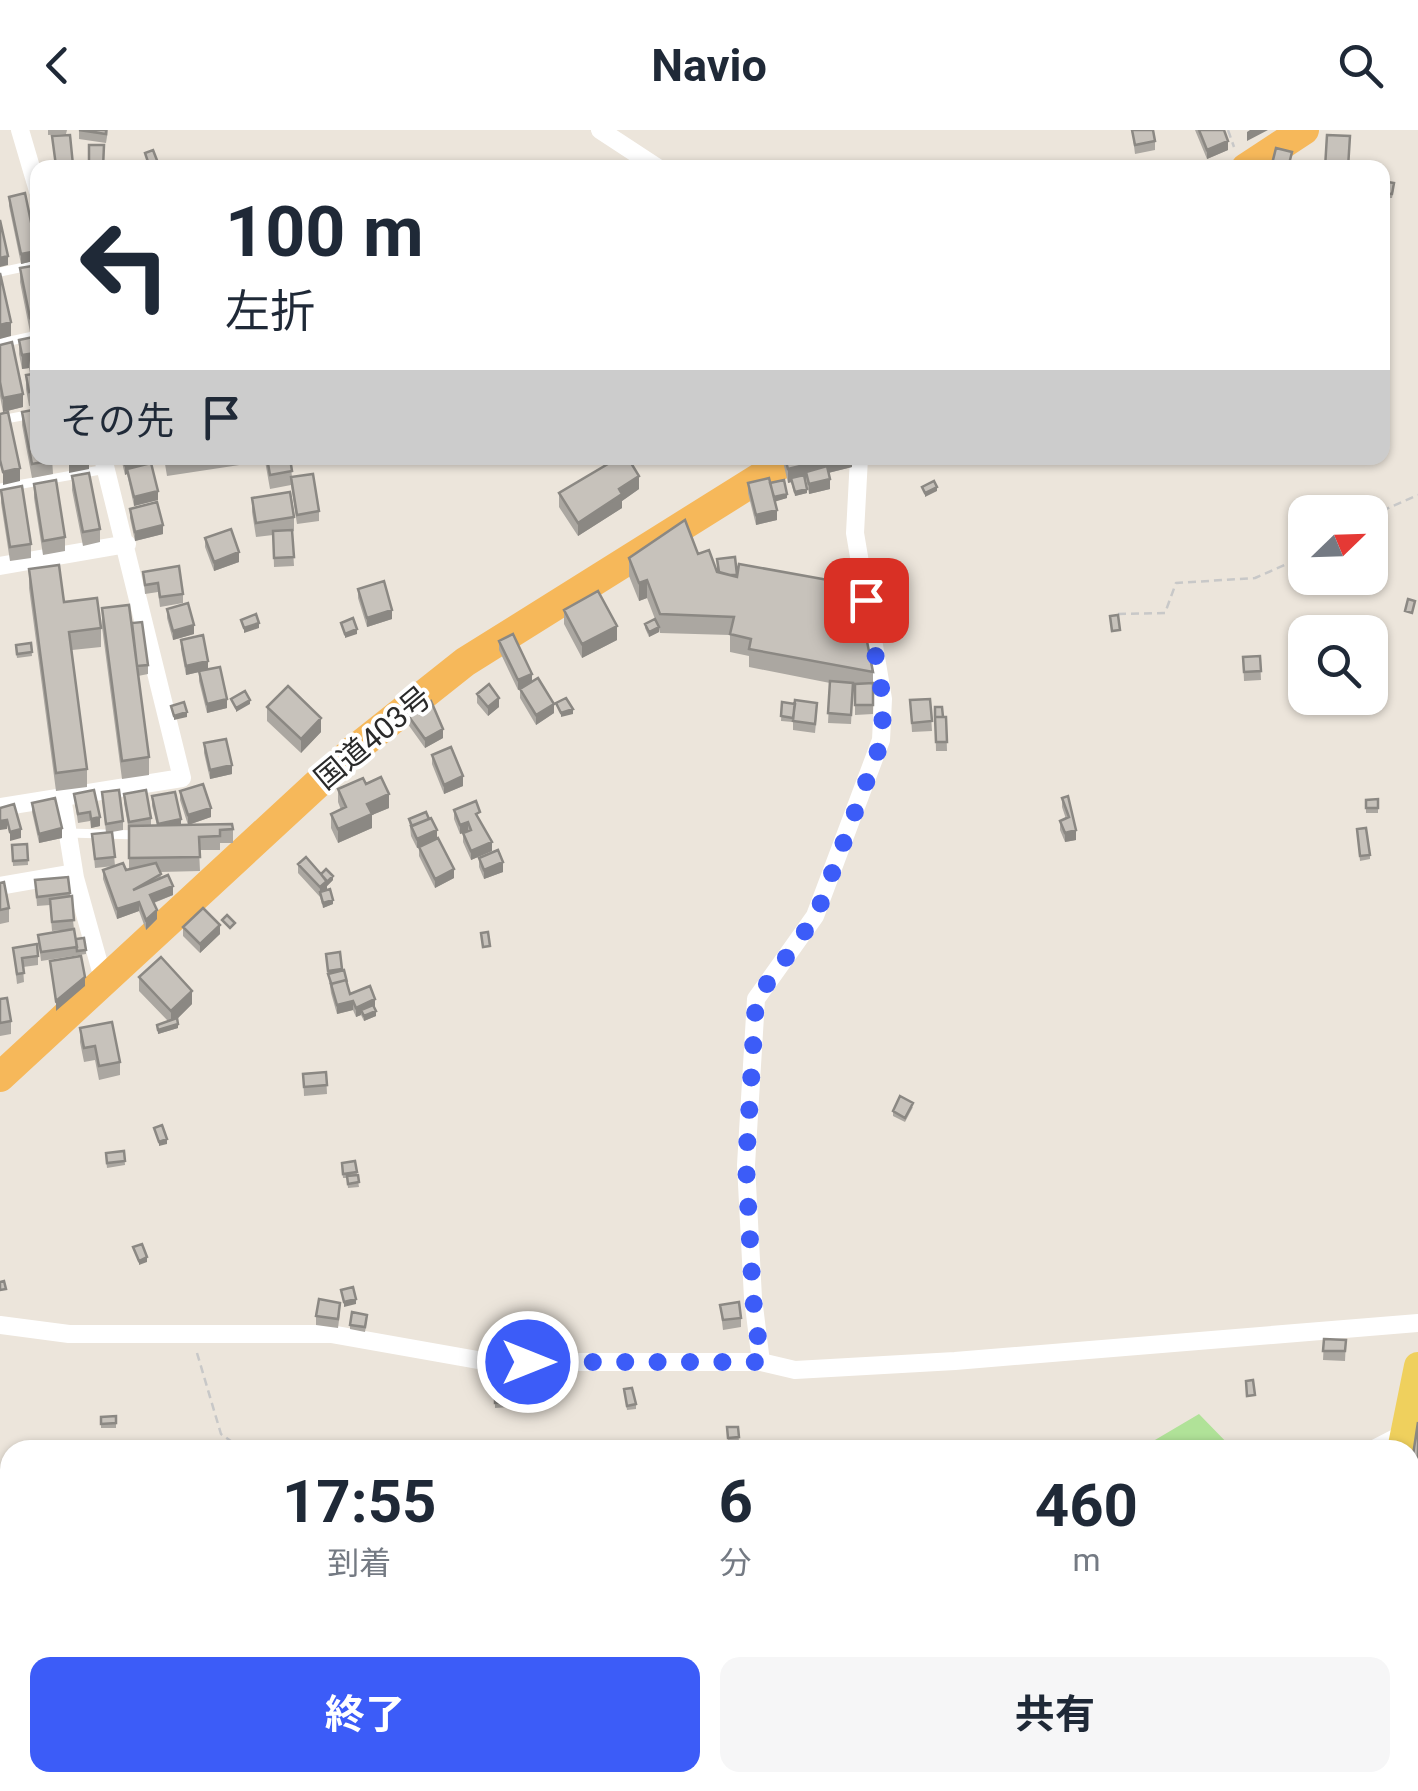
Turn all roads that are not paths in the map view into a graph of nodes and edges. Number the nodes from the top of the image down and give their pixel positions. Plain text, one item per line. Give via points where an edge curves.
1 (20, 130) edge
2 (600, 130) edge
3 (1304, 130) edge
4 (646, 160) edge
5 (1258, 160) edge
6 (30, 188) edge
7 (30, 266) edge
8 (0, 272) edge
9 (30, 338) edge
10 (0, 344) edge
11 (30, 414) edge
12 (0, 420) edge
13 (100, 465) edge
14 (104, 465) edge
15 (781, 465) edge
16 (859, 465) edge
17 (0, 488) edge
18 (127, 544) junction
19 (0, 566) edge
20 (62, 797) junction
21 (0, 807) edge
22 (68, 833) junction
23 (145, 835) edge
24 (74, 874) junction
25 (0, 886) edge
26 (104, 982) junction
27 (0, 1077) edge
28 (1418, 1323) edge
29 (0, 1325) edge
30 (761, 1362) junction
31 (1418, 1366) edge
32 (1402, 1440) edge

1 - 6 street
2 - 4 street
3 - 5 highway
7 - 8 lane
9 - 10 lane
11 - 12 lane
13 - 17 lane
14 - 18 street
15 - 26 highway, 国道403号 via 465,662 252,837
16 - 30 street via 855,534 883,699 882,740 816,916 756,999 746,1164
18 - 19 street
18 - 20 street via 182,778
20 - 21 street
20 - 22 street
22 - 23 lane
22 - 24 street
24 - 25 street
24 - 26 street
26 - 27 highway, 国道403号
28 - 30 street via 954,1361 794,1370
29 - 30 street via 69,1334 331,1334 489,1362
31 - 32 main road

